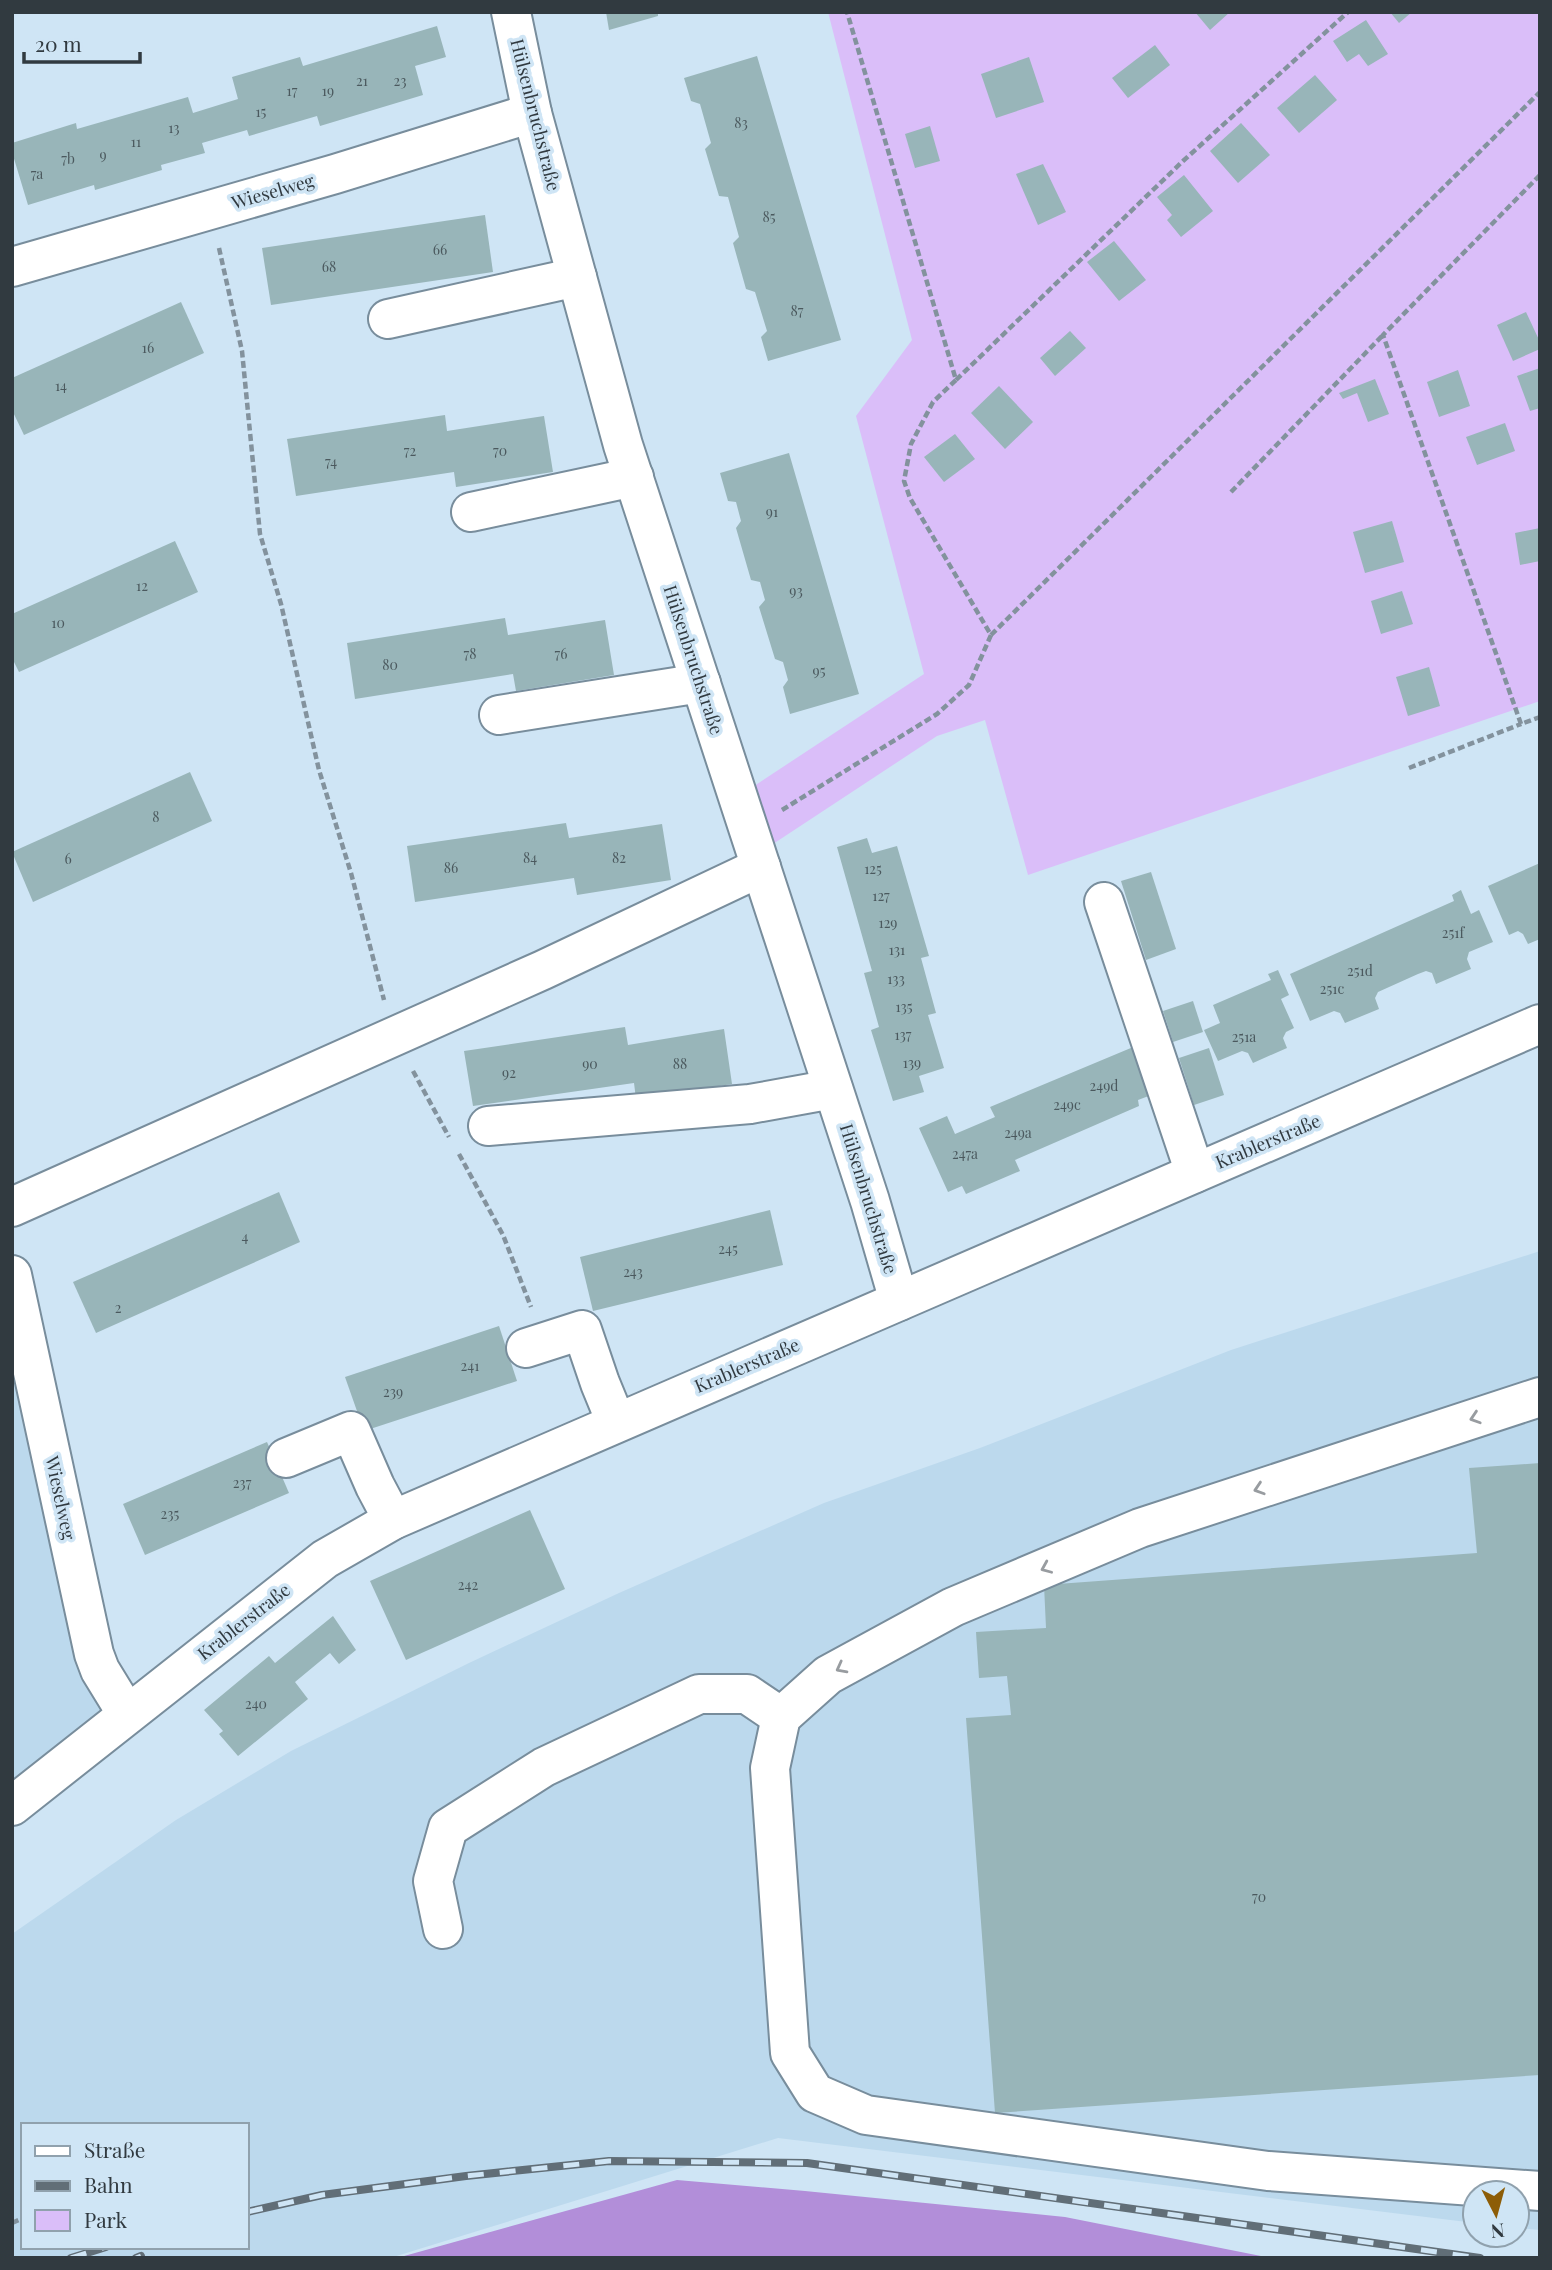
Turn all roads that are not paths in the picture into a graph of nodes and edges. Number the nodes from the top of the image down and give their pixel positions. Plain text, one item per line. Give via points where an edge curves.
1 (511, 12) edge
2 (532, 113) junction
3 (12, 267) edge
4 (577, 277) junction
5 (388, 319) dead end
6 (634, 477) junction
7 (471, 512) dead end
8 (701, 683) junction
9 (499, 715) dead end
10 (761, 867) junction
11 (1104, 902) dead end
12 (1540, 1024) edge
13 (833, 1089) junction
14 (488, 1126) dead end
15 (1195, 1173) junction
16 (12, 1208) edge
17 (12, 1275) edge
18 (899, 1301) junction
19 (535, 1345) road end
20 (1540, 1397) edge
21 (616, 1422) junction
22 (286, 1458) dead end
23 (393, 1520) junction
24 (127, 1714) junction
25 (781, 1717) junction
26 (12, 1806) edge
27 (443, 1929) dead end
28 (1540, 2191) edge

1 - 2 street, Hülsenbruchstraße
2 - 3 street, Wieselweg
2 - 4 street, Hülsenbruchstraße
4 - 5 street
4 - 6 street, Hülsenbruchstraße
6 - 7 street
6 - 8 street, Hülsenbruchstraße
8 - 9 street
8 - 10 street, Hülsenbruchstraße
10 - 13 street, Hülsenbruchstraße
10 - 16 street
11 - 15 street
12 - 15 street, Krablerstraße
13 - 14 street via 750,1104
13 - 18 street, Hülsenbruchstraße
15 - 18 street, Krablerstraße
17 - 24 street, Wieselweg via 94,1654
18 - 21 street, Krablerstraße
19 - 21 street via 582,1330
20 -> 25 street via 1140,1528 953,1607 828,1675
21 - 23 street, Krablerstraße
22 - 23 street via 351,1431
23 - 24 street, Krablerstraße via 326,1559
24 - 26 street, Krablerstraße
25 - 27 street via 747,1694 699,1694 544,1767 469,1814 448,1828 433,1881
25 - 28 street via 770,1768 790,2053 815,2093 866,2115 1268,2171

